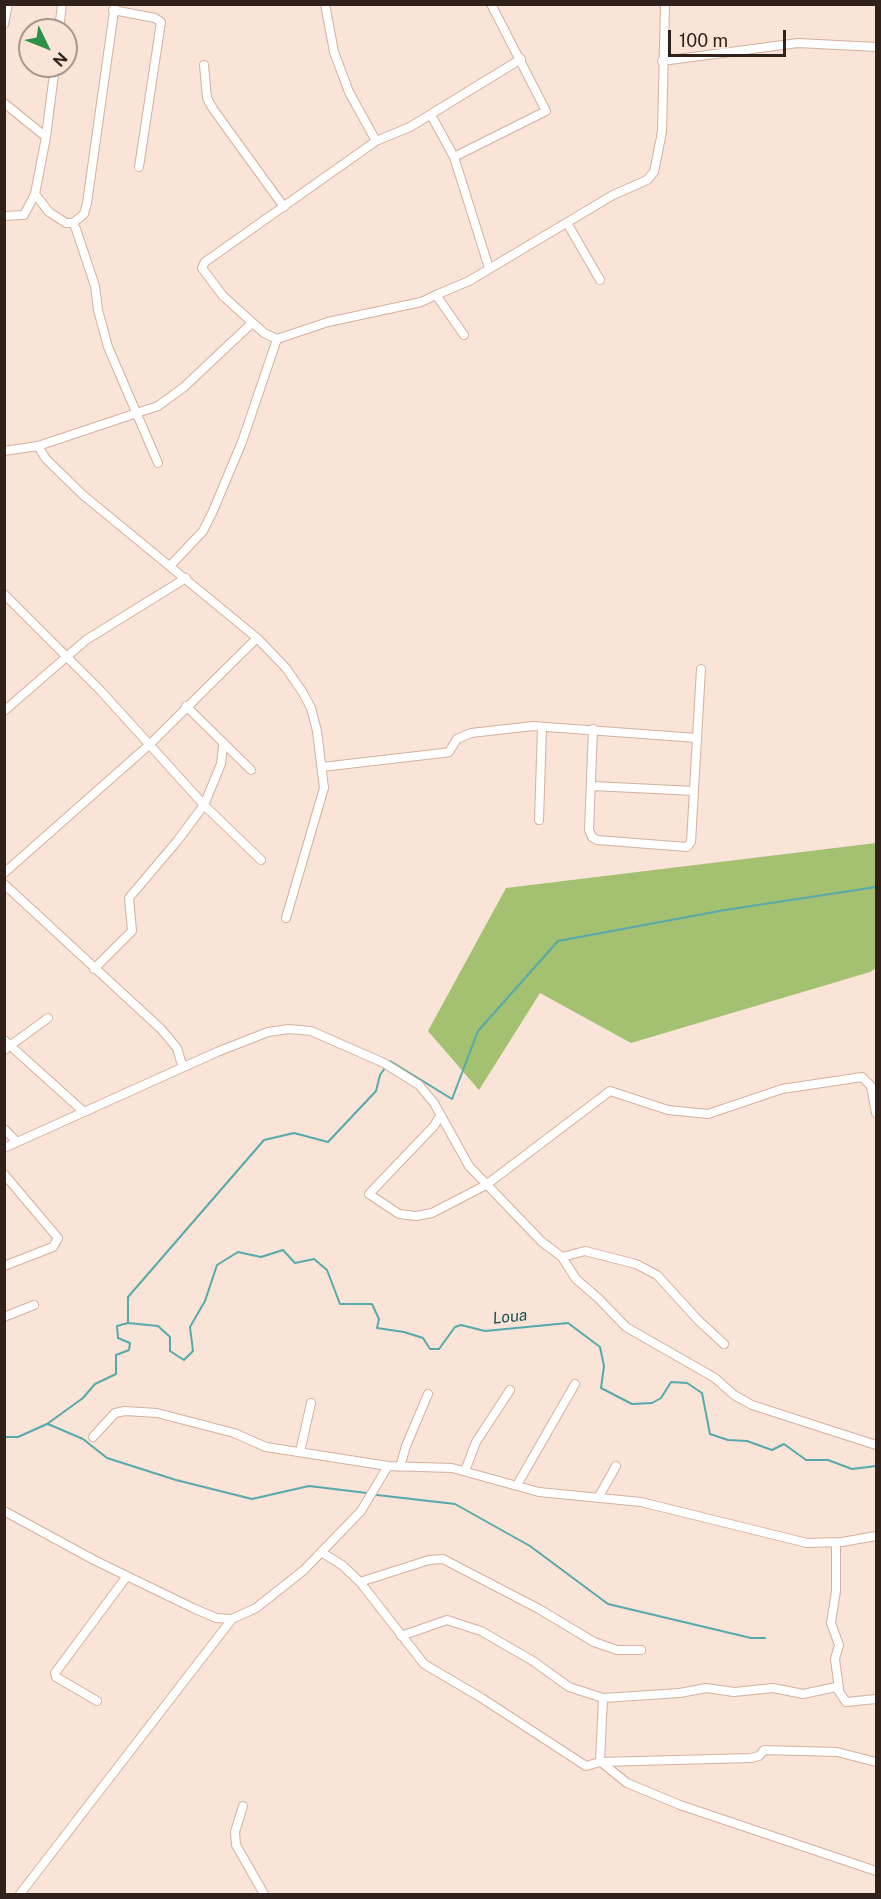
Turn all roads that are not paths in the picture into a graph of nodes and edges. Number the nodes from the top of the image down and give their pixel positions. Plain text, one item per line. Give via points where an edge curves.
1 (8, 4) edge
2 (325, 4) edge
3 (491, 4) edge
4 (665, 4) edge
5 (114, 7) edge
6 (4, 24) edge
7 (876, 47) edge
8 (521, 58) junction
9 (662, 62) junction
10 (204, 65) dead end
11 (53, 78) edge
12 (4, 103) edge
13 (431, 115) junction
14 (46, 136) junction
15 (376, 141) junction
16 (454, 157) junction
17 (139, 167) dead end
18 (35, 194) junction
19 (284, 207) junction
20 (4, 216) edge
21 (73, 223) junction
22 (567, 223) junction
23 (489, 268) junction
24 (600, 280) dead end
25 (436, 295) junction
26 (252, 322) junction
27 (464, 335) dead end
28 (277, 339) junction
29 (136, 414) junction
30 (38, 446) junction
31 (4, 451) edge
32 (158, 463) dead end
33 (170, 566) junction
34 (186, 578) junction
35 (4, 594) edge
36 (257, 638) junction
37 (67, 656) junction
38 (701, 669) dead end
39 (186, 706) junction
40 (4, 711) edge
41 (542, 727) junction
42 (593, 729) junction
43 (697, 738) junction
44 (149, 745) junction
45 (223, 746) junction
46 (322, 767) junction
47 (250, 770) dead end
48 (593, 786) junction
49 (694, 791) junction
50 (204, 805) junction
51 (539, 819) dead end
52 (261, 860) dead end
53 (4, 873) edge
54 (4, 884) edge
55 (286, 918) dead end
56 (94, 969) junction
57 (48, 1018) dead end
58 (7, 1045) edge
59 (182, 1065) junction
60 (84, 1112) junction
61 (876, 1113) edge
62 (440, 1116) junction
63 (4, 1129) edge
64 (17, 1142) junction
65 (4, 1148) edge
66 (4, 1174) edge
67 (486, 1185) junction
68 (562, 1257) junction
69 (4, 1266) edge
70 (34, 1305) dead end
71 (4, 1317) edge
72 (724, 1344) dead end
73 (574, 1384) dead end
74 (510, 1390) dead end
75 (428, 1394) dead end
76 (312, 1403) dead end
77 (93, 1437) dead end
78 (876, 1445) edge
79 (300, 1452) junction
80 (388, 1466) junction
81 (616, 1466) dead end
82 (400, 1467) junction
83 (465, 1471) junction
84 (517, 1485) junction
85 (598, 1498) junction
86 (4, 1511) edge
87 (876, 1536) edge
88 (836, 1542) junction
89 (321, 1552) junction
90 (127, 1576) junction
91 (360, 1582) junction
92 (232, 1619) junction
93 (401, 1636) junction
94 (641, 1650) dead end
95 (839, 1689) junction
96 (603, 1698) junction
97 (876, 1698) edge
98 (97, 1701) dead end
99 (600, 1762) junction
100 (876, 1762) edge
101 (243, 1806) dead end
102 (876, 1871) edge
103 (20, 1894) edge
104 (264, 1894) edge

1 - 6 street
2 - 15 street via 333,52 349,93
3 - 8 street
4 - 9 street
5 - 17 street via 161,22
5 - 21 street via 87,203 84,214
7 - 9 street via 798,43
8 - 13 street
8 - 16 street via 546,111
9 - 22 street via 662,132 654,172 647,180
10 - 19 street via 207,98 213,109
11 - 14 street
12 - 14 street
13 - 15 street
13 - 16 street
14 - 18 street
15 - 19 street
16 - 23 street
18 - 20 street via 24,215
18 - 21 street via 56,218
19 - 26 street via 203,264 209,280
21 - 29 street via 95,286 108,347
22 - 23 street
22 - 24 street
23 - 25 street
25 - 27 street
25 - 28 street
26 - 28 street
26 - 29 street via 184,387 158,406
28 - 33 street via 242,442 213,511 203,531
29 - 30 street
29 - 32 street
30 - 31 street
30 - 33 street via 83,495
33 - 34 street
34 - 36 street
34 - 37 street via 113,621
35 - 37 street
36 - 39 street
36 - 46 street via 286,668 311,708
37 - 40 street
37 - 44 street
38 - 43 street
39 - 44 street
39 - 45 street
41 - 42 street
41 - 46 street via 471,733 457,739 449,752
41 - 51 street
42 - 43 street
42 - 48 street
43 - 49 street
44 - 50 street
44 - 53 street
45 - 47 street
45 - 50 street via 221,764
46 - 55 street via 324,788 320,808
48 - 49 street
48 - 49 street via 589,830 594,838 684,847 691,842
50 - 52 street
50 - 56 street via 131,894 132,931
54 - 56 street
56 - 59 street via 168,1036
57 - 58 street
58 - 60 street
59 - 60 street
59 - 62 street via 268,1032 311,1031 384,1063 419,1085
60 - 64 street
61 - 67 street via 871,1086 862,1077 782,1089 708,1114 668,1110 610,1091
62 - 67 street via 469,1166
62 - 67 street via 369,1194 399,1214 416,1216 432,1213
63 - 64 street
64 - 65 street
66 - 69 street via 58,1238 53,1247
67 - 68 street
68 - 72 street via 585,1251 636,1264 657,1275
68 - 78 street via 576,1279 626,1327 715,1378 734,1395 752,1405
70 - 71 street
73 - 84 street
74 - 83 street via 476,1442
75 - 82 street
76 - 79 street
77 - 79 street via 115,1413 157,1413 234,1433 266,1447
79 - 80 street
80 - 82 street
80 - 89 street via 361,1512
81 - 85 street
82 - 83 street
83 - 84 street
84 - 85 street via 539,1492
85 - 88 street via 641,1502 807,1543
86 - 90 street
87 - 88 street
88 - 95 street via 836,1591 831,1623 839,1645
89 - 91 street
89 - 92 street via 256,1608
90 - 92 street via 216,1618
90 - 98 street via 55,1673
91 - 93 street
91 - 94 street via 443,1559 594,1642 617,1650
92 - 103 street
93 - 96 street via 447,1620 457,1623 534,1661 569,1686
93 - 99 street via 424,1664 565,1755 586,1766
95 - 96 street via 803,1694 773,1688 734,1692 706,1688
95 - 97 street via 846,1702
96 - 99 street
99 - 100 street via 752,1758 764,1750 837,1752
99 - 102 street via 627,1783 680,1805
101 - 104 street via 235,1832 236,1845

